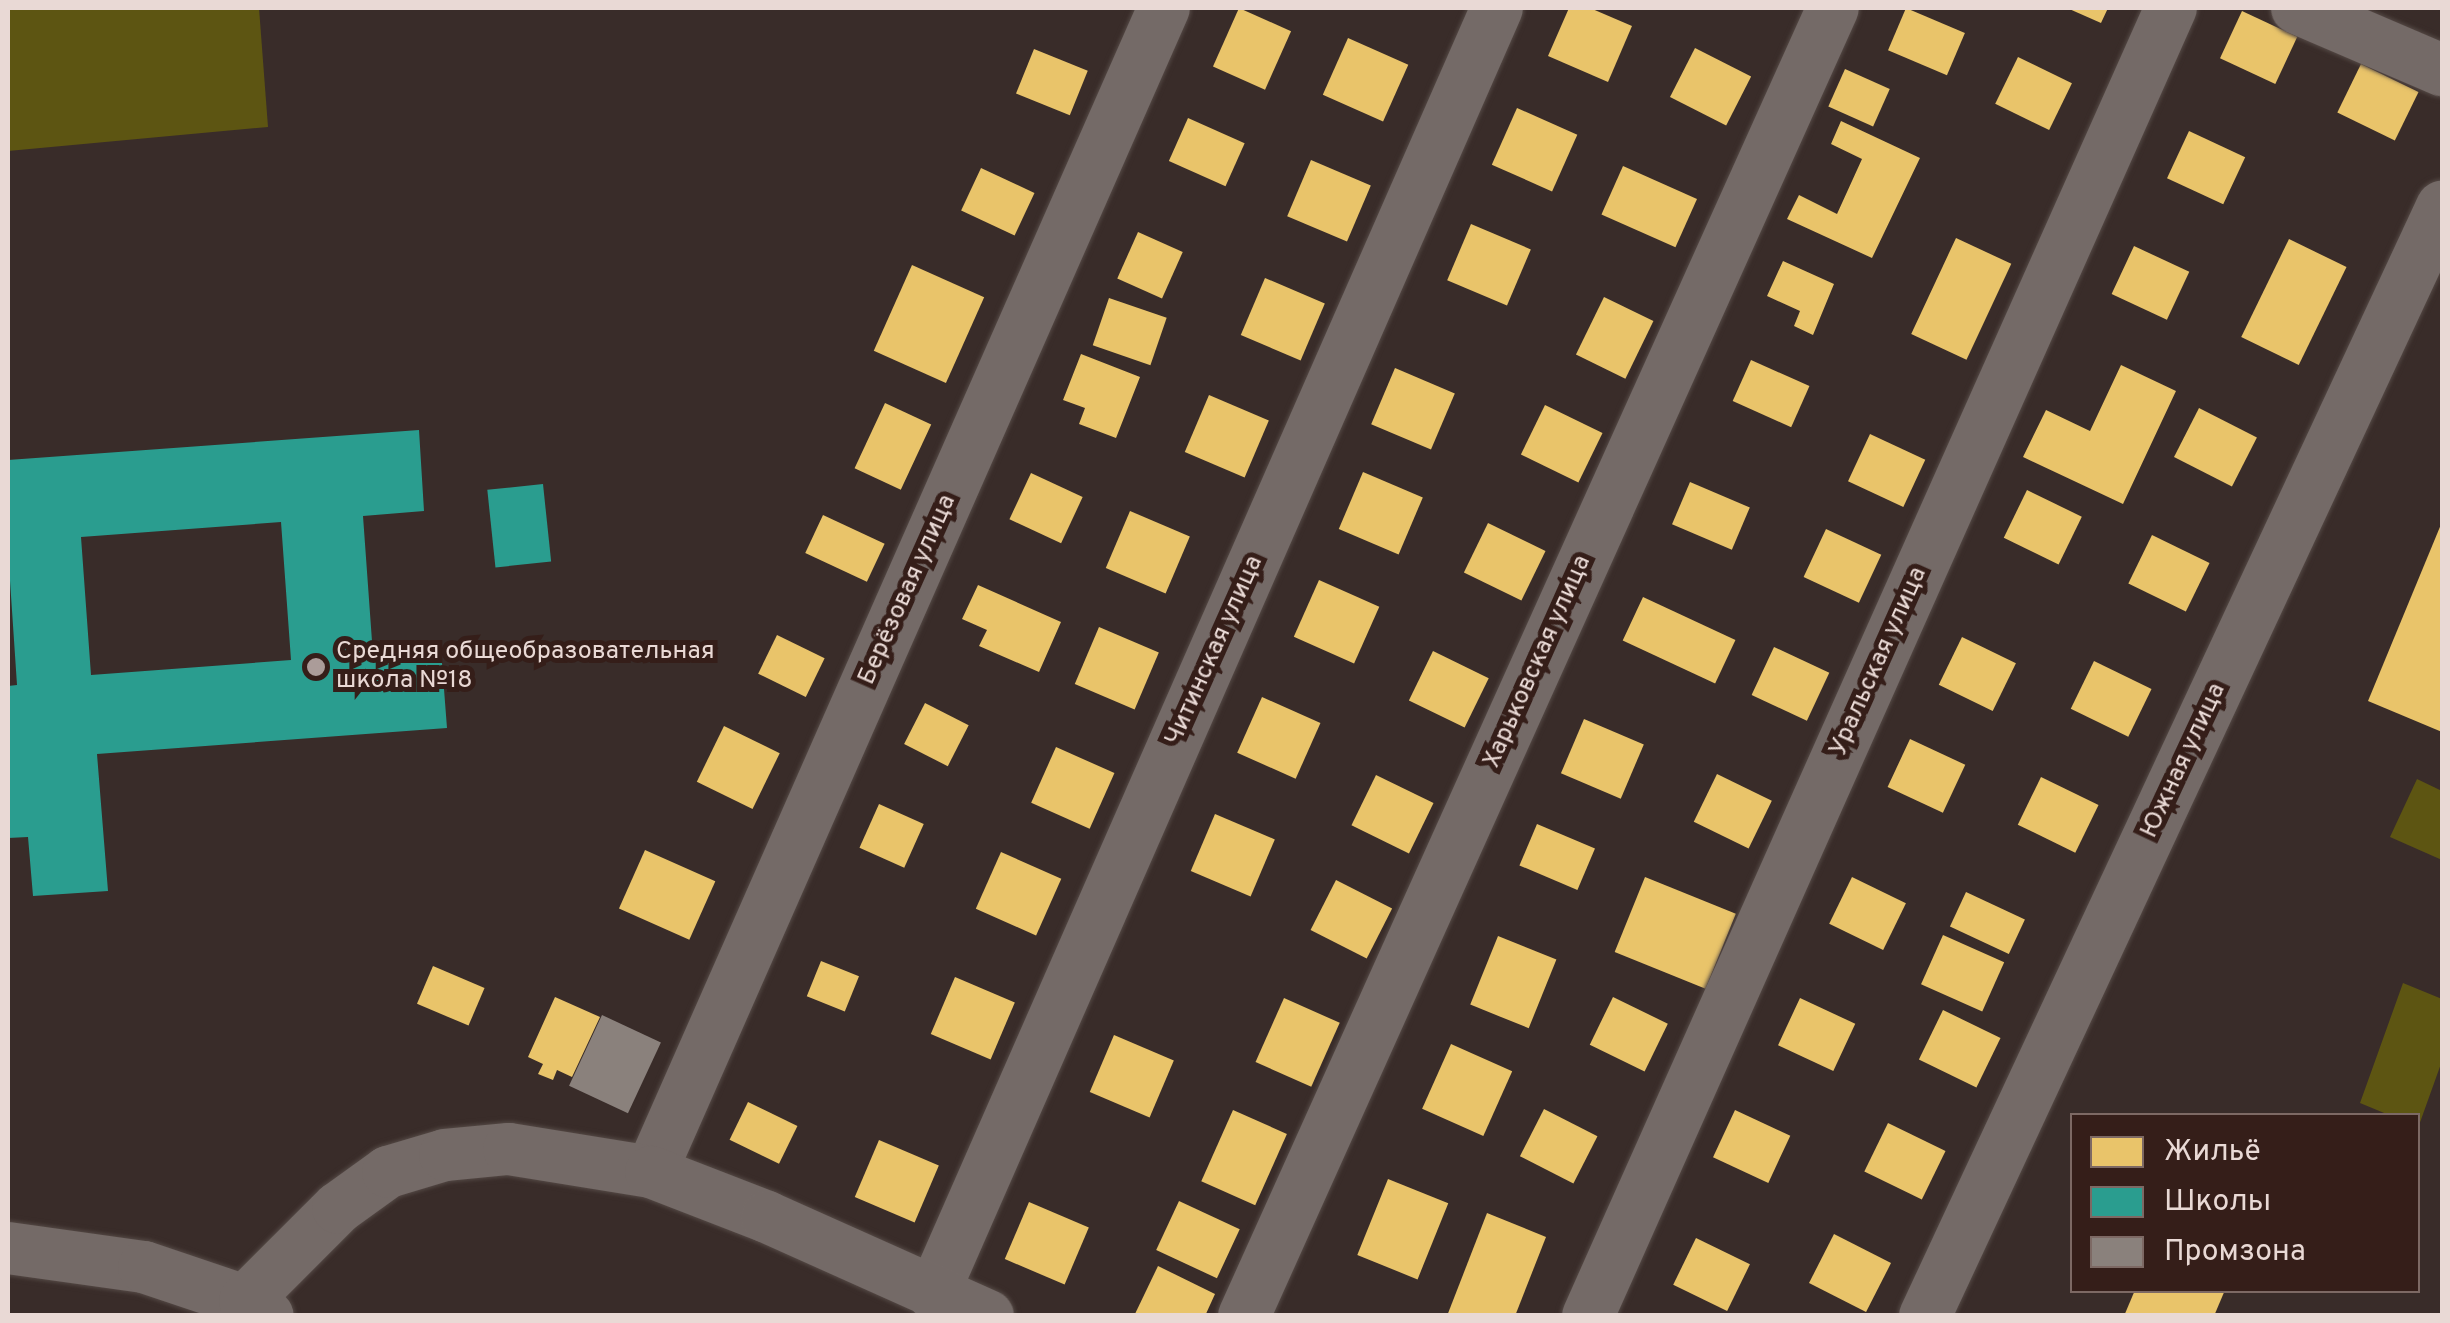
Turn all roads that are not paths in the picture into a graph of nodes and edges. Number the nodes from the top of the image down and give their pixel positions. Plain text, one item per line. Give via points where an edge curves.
1 (1164, 8) edge
2 (1497, 8) edge
3 (1832, 8) edge
4 (2171, 8) edge
5 (2297, 8) edge
6 (2442, 70) edge
7 (2442, 208) edge
8 (651, 1172) junction
9 (8, 1248) edge
10 (932, 1294) junction
11 (256, 1309) edge
12 (988, 1316) edge
13 (1244, 1316) edge
14 (1588, 1316) edge
15 (1925, 1316) edge

1 - 8 street, Берёзовая улица
2 - 10 street, Читинская улица
3 - 13 street, Харьковская улица
4 - 14 street, Уральская улица
5 - 6 street
7 - 15 street, Южная улица
8 - 10 street
8 - 11 street via 509,1149 444,1155 388,1172 338,1208
9 - 11 street via 144,1267
10 - 12 street

